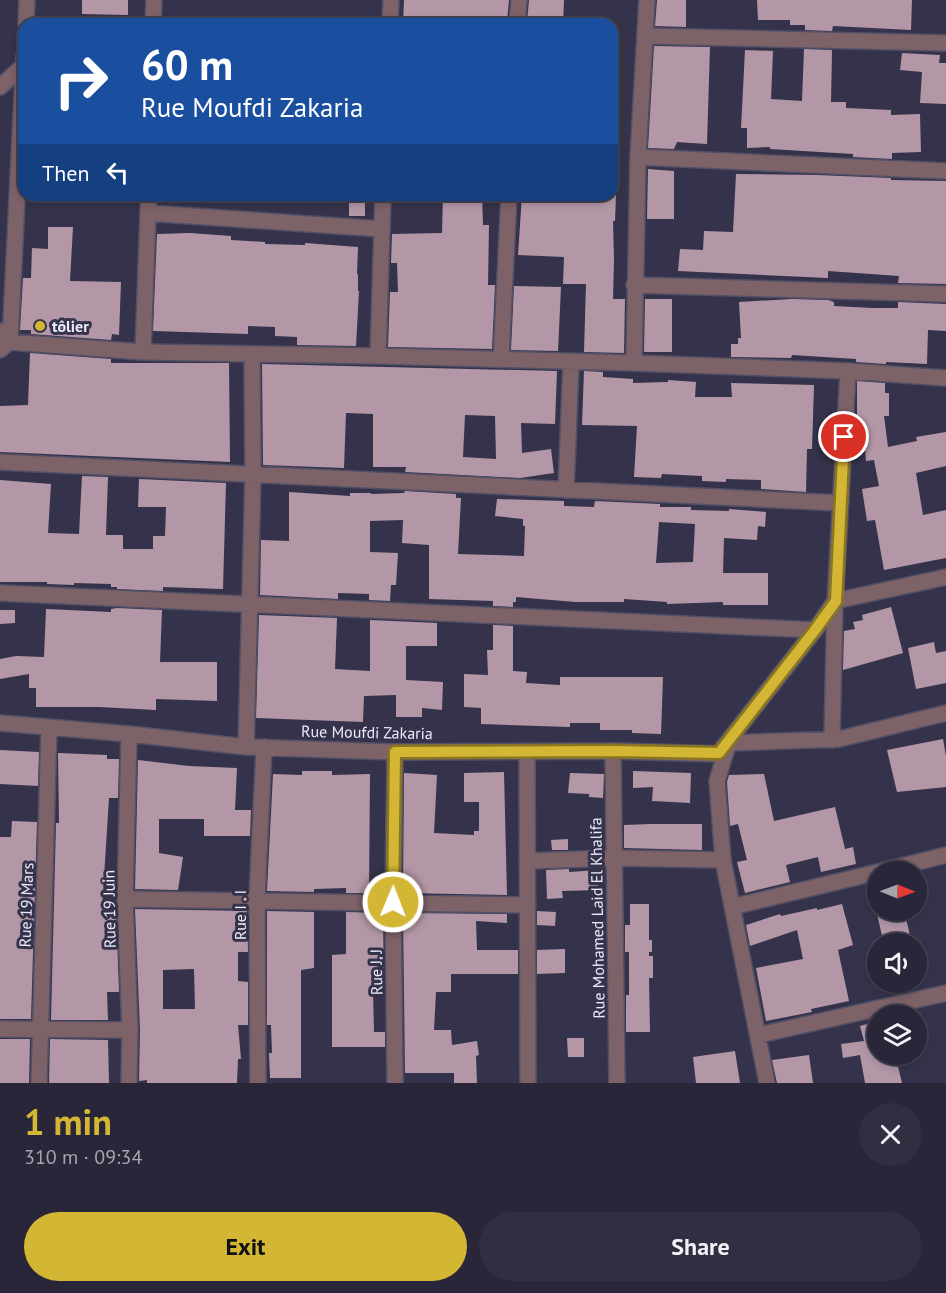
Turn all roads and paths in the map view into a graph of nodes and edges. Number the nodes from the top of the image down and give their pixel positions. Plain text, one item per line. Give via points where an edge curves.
1 (27, 0) edge
2 (154, 0) edge
3 (391, 0) edge
4 (519, 0) edge
5 (647, 0) edge
6 (26, 18) edge
7 (153, 18) edge
8 (390, 18) edge
9 (518, 18) edge
10 (645, 36) junction
11 (946, 43) edge
12 (18, 70) edge
13 (0, 87) edge
14 (18, 144) edge
15 (638, 157) junction
16 (946, 171) edge
17 (149, 201) edge
18 (383, 201) edge
19 (509, 201) edge
20 (148, 213) junction
21 (382, 229) junction
22 (634, 285) junction
23 (946, 294) edge
24 (3, 341) edge
25 (143, 352) junction
26 (252, 354) junction
27 (378, 356) junction
28 (501, 360) junction
29 (571, 363) junction
30 (634, 363) junction
31 (848, 370) junction
32 (946, 378) edge
33 (0, 462) edge
34 (253, 475) junction
35 (566, 490) junction
36 (841, 503) junction
37 (946, 577) edge
38 (0, 593) edge
39 (836, 601) junction
40 (250, 604) junction
41 (815, 630) junction
42 (946, 713) edge
43 (0, 723) edge
44 (49, 728) junction
45 (129, 734) junction
46 (832, 740) junction
47 (246, 747) junction
48 (264, 747) junction
49 (724, 748) junction
50 (613, 751) junction
51 (395, 752) junction
52 (527, 753) junction
53 (946, 855) edge
54 (613, 858) junction
55 (723, 860) junction
56 (528, 861) junction
57 (922, 861) edge
58 (867, 875) edge
59 (125, 898) junction
60 (257, 899) junction
61 (393, 902) junction
62 (528, 905) junction
63 (732, 907) junction
64 (946, 993) edge
65 (0, 1029) edge
66 (41, 1030) junction
67 (130, 1030) junction
68 (759, 1035) junction
69 (39, 1083) edge
70 (129, 1083) edge
71 (258, 1083) edge
72 (395, 1083) edge
73 (528, 1083) edge
74 (617, 1083) edge
75 (767, 1083) edge

1 - 6 street
2 - 7 street
3 - 8 street
4 - 9 street
5 - 10 street
10 - 11 street
10 - 15 street
12 - 13 street
14 - 24 street
15 - 16 street
15 - 22 street
17 - 20 street
18 - 21 street
19 - 28 street
20 - 21 street
20 - 25 street
21 - 27 street
22 - 23 street
22 - 30 street
24 - 25 street
25 - 26 street
26 - 27 street
26 - 34 street
27 - 28 street
28 - 29 street
29 - 30 street
29 - 35 street
30 - 31 street
31 - 32 street
31 - 36 street
33 - 34 street
34 - 35 street
34 - 40 street
35 - 36 street
36 - 39 street
37 - 39 street
38 - 40 street
39 - 41 street
39 - 46 street
40 - 41 street
40 - 47 street
41 - 49 street
42 - 46 street, Rue Moufdi Zakaria
43 - 44 street, Rue Moufdi Zakaria
44 - 45 street, Rue Moufdi Zakaria
44 - 66 street, Rue 19 Mars
45 - 47 street, Rue Moufdi Zakaria
45 - 59 street, Rue 19 Juin
46 - 49 street, Rue Moufdi Zakaria
47 - 48 street, Rue Moufdi Zakaria
48 - 51 street, Rue Moufdi Zakaria
48 - 60 street, Rue I . I
49 - 50 street, Rue Moufdi Zakaria
49 - 55 street via 717,781
50 - 52 street, Rue Moufdi Zakaria
50 - 54 street, Rue Mohamed Laid El Khalifa
51 - 52 street, Rue Moufdi Zakaria
51 - 61 street, Rue J. J
52 - 56 street
53 - 57 street
54 - 55 street
54 - 56 street
54 - 74 street, Rue Mohamed Laid El Khalifa
55 - 63 street
56 - 62 street
58 - 63 street
59 - 60 street
59 - 67 street, Rue 19 Juin
60 - 61 street
60 - 71 street, Rue I . I
61 - 62 street
61 - 72 street, Rue J. J
62 - 73 street
63 - 68 street
64 - 68 street
65 - 66 street
66 - 67 street
66 - 69 street, Rue 19 Mars
67 - 70 street, Rue 19 Juin
68 - 75 street

